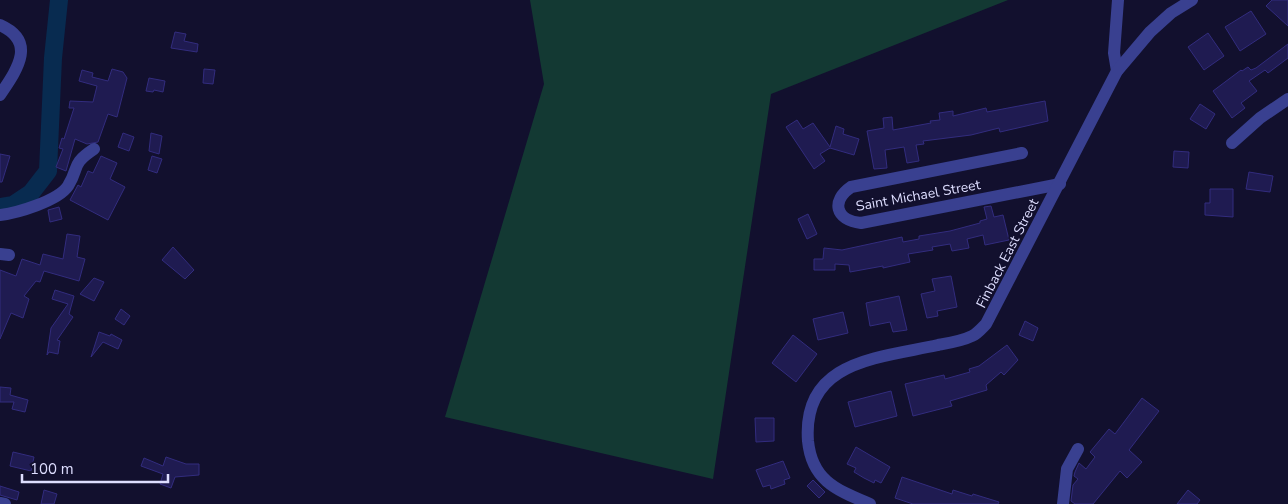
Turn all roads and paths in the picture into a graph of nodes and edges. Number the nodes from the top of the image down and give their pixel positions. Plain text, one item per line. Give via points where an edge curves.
1 (1118, 0) edge
2 (1192, 0) edge
3 (0, 24) edge
4 (1117, 72) junction
5 (0, 95) edge
6 (1288, 99) edge
7 (1232, 143) dead end
8 (94, 149) dead end
9 (1022, 153) dead end
10 (1060, 184) junction
11 (0, 215) edge
12 (1078, 449) dead end
13 (0, 503) edge
14 (5, 504) edge
15 (870, 504) edge
16 (1062, 504) edge

1 - 4 street via 1114,52
2 - 4 street, Finback East Street via 1150,32
3 - 5 street via 13,31 19,40 21,54 18,69
4 - 10 street, Finback East Street
6 - 7 street
8 - 11 street via 77,163 63,191 26,209
9 - 10 street, Saint Michael Street via 851,187 842,194 838,205 841,215 849,222 860,222
10 - 15 street, Finback East Street via 986,324 972,336 953,342 856,363 833,375 814,396 807,422 809,446 819,476 838,490
12 - 16 street via 1067,469
13 - 14 street

